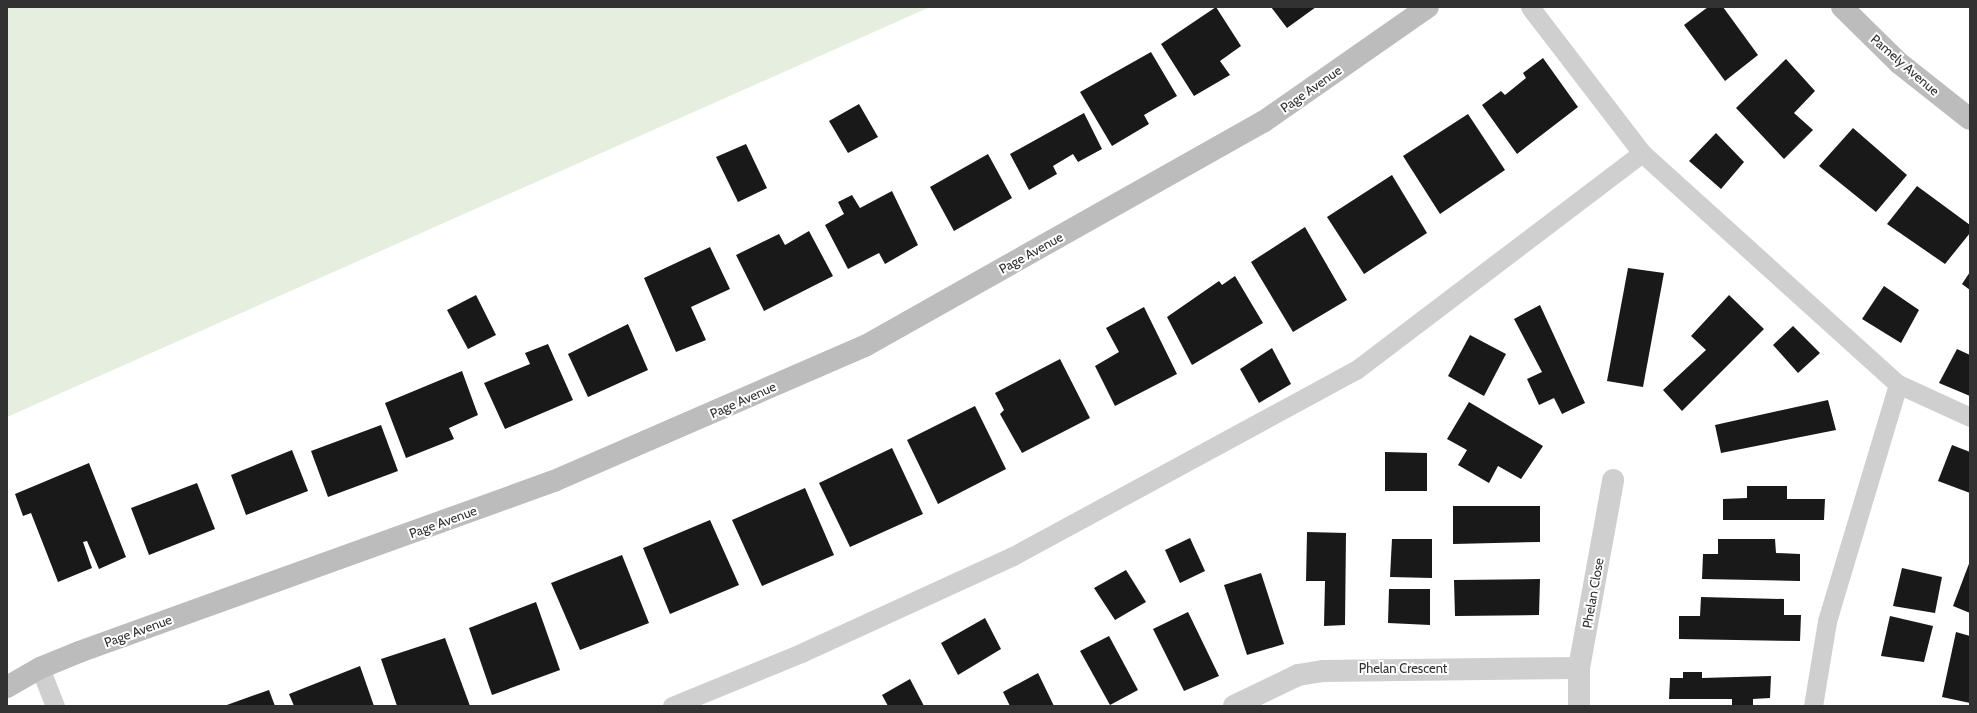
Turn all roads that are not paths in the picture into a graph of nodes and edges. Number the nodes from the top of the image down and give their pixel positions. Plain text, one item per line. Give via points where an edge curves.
1 (1428, 7) edge
2 (1530, 7) edge
3 (1842, 7) edge
4 (1970, 119) edge
5 (1642, 153) junction
6 (1898, 384) junction
7 (1970, 417) edge
8 (1613, 480) dead end
9 (40, 668) junction
10 (1579, 668) junction
11 (10, 683) edge
12 (55, 706) edge
13 (672, 706) edge
14 (1234, 706) edge
15 (1579, 706) edge
16 (1813, 706) edge

1 - 9 street, Page Avenue via 1263,122 865,346 554,481
2 - 5 lane
3 - 4 street, Pamely Avenue via 1899,63
5 - 6 lane
5 - 13 lane via 1356,370 1013,556 801,653
6 - 7 lane
6 - 16 lane via 1827,621
8 - 10 street, Phelan Close
9 - 11 street, Page Avenue
9 - 12 lane
10 - 14 street, Phelan Crescent via 1324,671 1298,675
10 - 15 street, Phelan Close

